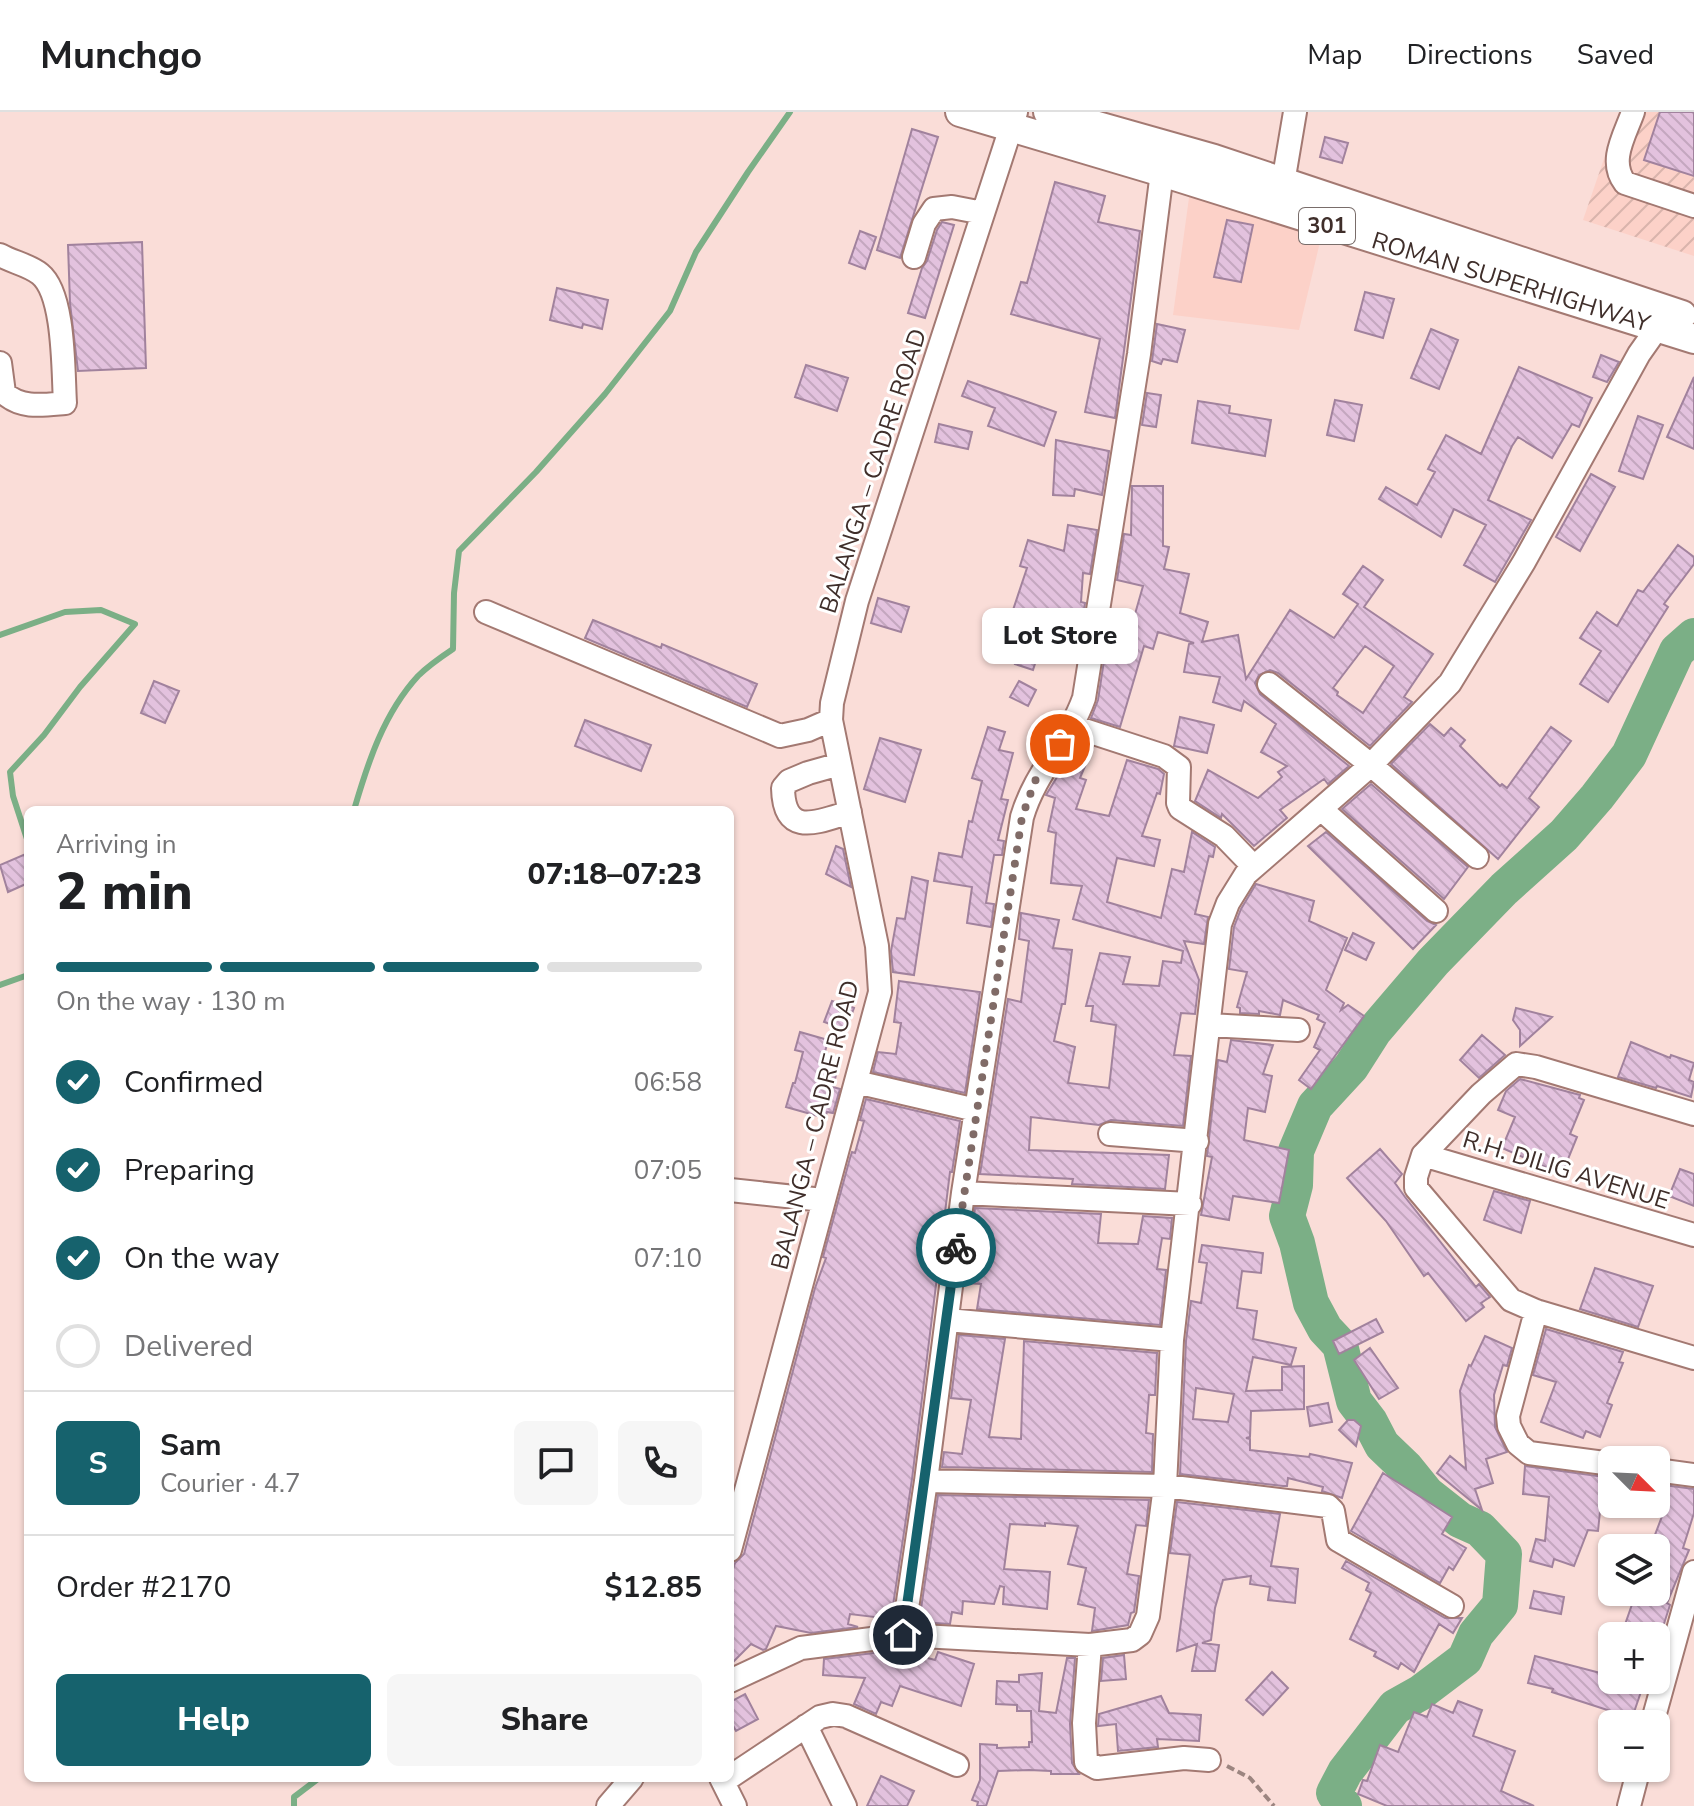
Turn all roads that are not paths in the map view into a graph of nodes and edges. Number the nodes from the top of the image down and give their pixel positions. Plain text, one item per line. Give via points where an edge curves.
1 (960, 112) edge
2 (1048, 112) edge
3 (1295, 112) edge
4 (1633, 112) edge
5 (1012, 120) edge
6 (1162, 172) junction
7 (1283, 183) junction
8 (1694, 206) edge
9 (983, 213) junction
10 (0, 255) edge
11 (914, 257) dead end
12 (1694, 319) edge
13 (1658, 327) junction
14 (1694, 339) edge
15 (0, 363) edge
16 (486, 612) dead end
17 (1269, 684) dead end
18 (831, 720) junction
19 (1072, 726) junction
20 (840, 764) junction
21 (1371, 765) junction
22 (1322, 810) junction
23 (850, 812) junction
24 (1477, 857) dead end
25 (1254, 867) junction
26 (1436, 911) dead end
27 (1209, 1025) junction
28 (1298, 1030) dead end
29 (856, 1082) junction
30 (976, 1110) junction
31 (1694, 1114) edge
32 (1110, 1134) dead end
33 (1197, 1141) junction
34 (1423, 1155) junction
35 (734, 1190) edge
36 (963, 1193) junction
37 (823, 1200) junction
38 (1190, 1204) junction
39 (1694, 1235) edge
40 (1536, 1311) junction
41 (947, 1320) junction
42 (1172, 1340) junction
43 (1694, 1358) edge
44 (1598, 1462) edge
45 (1670, 1472) edge
46 (1694, 1475) edge
47 (926, 1481) junction
48 (1165, 1486) junction
49 (734, 1531) edge
50 (1694, 1572) edge
51 (1452, 1606) dead end
52 (903, 1635) junction
53 (1090, 1645) junction
54 (734, 1679) edge
55 (1656, 1710) edge
56 (806, 1726) junction
57 (1209, 1760) road end
58 (957, 1765) dead end
59 (734, 1773) edge
60 (629, 1782) edge
61 (726, 1782) edge
62 (1635, 1782) edge
63 (608, 1806) edge
64 (735, 1806) edge
65 (845, 1806) edge
66 (1629, 1806) edge

1 - 5 main road, ROMAN SUPERHIGHWAY / 301
2 - 7 main road, ROMAN SUPERHIGHWAY / 301
3 - 7 street
4 - 8 street via 1616,160 1618,174 1625,183
5 - 6 main road, ROMAN SUPERHIGHWAY / 301
5 - 9 street, BALANGA – CADRE ROAD
6 - 13 main road, ROMAN SUPERHIGHWAY / 301
6 - 19 street via 1084,698
7 - 12 main road, ROMAN SUPERHIGHWAY / 301
9 - 11 street via 934,209
9 - 18 street, BALANGA – CADRE ROAD via 857,601
10 - 15 street via 35,270 50,288 65,403 17,403 4,393
13 - 14 main road, ROMAN SUPERHIGHWAY / 301
13 - 21 street via 1450,683
16 - 18 street via 780,736
17 - 21 street
18 - 20 street, BALANGA – CADRE ROAD
19 - 25 street via 1174,762 1179,767 1180,808 1224,836
19 - 30 street via 1035,781 1022,817
20 - 23 street, BALANGA – CADRE ROAD
20 - 23 street via 789,781 783,788 783,805 799,823
21 - 22 street
21 - 24 street
22 - 25 street
22 - 26 street
23 - 29 street, BALANGA – CADRE ROAD via 880,986
25 - 27 street via 1236,888 1220,924
27 - 28 street
27 - 33 street
29 - 30 street
29 - 37 street, BALANGA – CADRE ROAD
30 - 36 street
31 - 34 street via 1516,1064
32 - 33 street
33 - 38 street
34 - 39 street, R.H. DILIG AVENUE
34 - 40 street via 1416,1188 1511,1300
35 - 37 street
36 - 38 street
36 - 41 street
37 - 49 street, BALANGA – CADRE ROAD
38 - 42 street
40 - 43 street
40 - 44 street via 1508,1416 1513,1435 1529,1453
41 - 42 street
41 - 47 street
42 - 48 street
45 - 46 street
47 - 48 street
47 - 52 street
48 - 51 street via 1328,1506 1338,1540
48 - 53 street via 1144,1626 1132,1640
50 - 55 street
52 - 53 street
52 - 54 street via 801,1648
53 - 57 street via 1086,1762 1097,1768
56 - 58 street via 820,1717 846,1716
56 - 59 street
56 - 65 street
60 - 63 street
61 - 64 street
62 - 66 street

